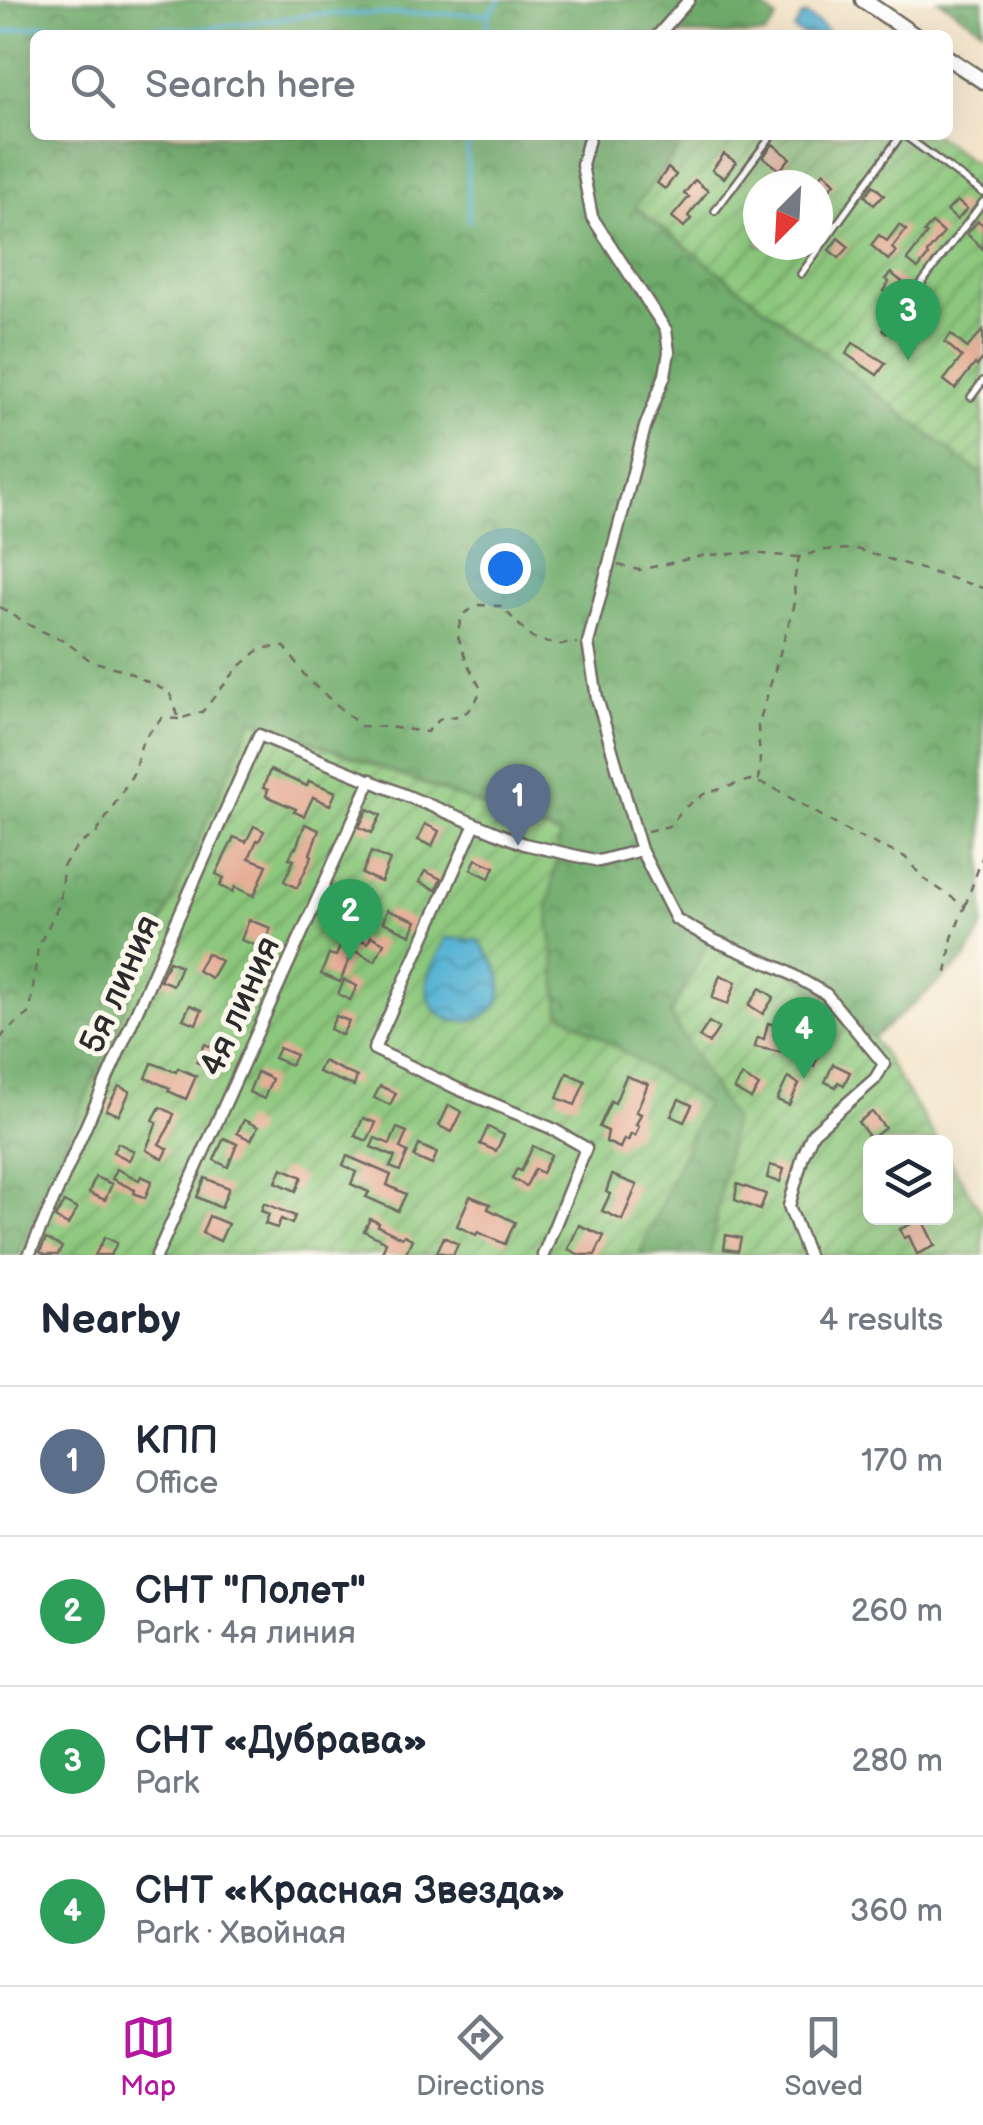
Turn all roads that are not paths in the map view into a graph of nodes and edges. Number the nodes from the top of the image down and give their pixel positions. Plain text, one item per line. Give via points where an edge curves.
1 (689, 0) edge
2 (863, 0) edge
3 (662, 30) edge
4 (907, 30) edge
5 (953, 61) edge
6 (983, 82) edge
7 (589, 140) edge
8 (768, 140) edge
9 (899, 140) edge
10 (910, 140) edge
11 (983, 193) edge
12 (983, 202) edge
13 (714, 211) dead end
14 (802, 274) dead end
15 (887, 329) dead end
16 (983, 381) edge
17 (971, 397) dead end
18 (371, 780) junction
19 (475, 824) junction
20 (642, 850) junction
21 (29, 1255) edge
22 (157, 1255) edge
23 (542, 1255) edge
24 (808, 1255) edge

1 - 3 street
2 - 4 main road
5 - 6 main road
7 - 20 street via 582,165 592,217 666,330 670,352 588,642 597,698
8 - 13 lane
9 - 14 lane
10 - 11 lane
12 - 15 lane
16 - 17 lane
18 - 19 street
18 - 21 street, 5я линия via 259,735
18 - 22 street, 4я линия
19 - 20 street via 524,844 600,861
19 - 23 street via 374,1048 586,1148
20 - 24 street via 676,919 826,994 884,1064 813,1133 789,1206

